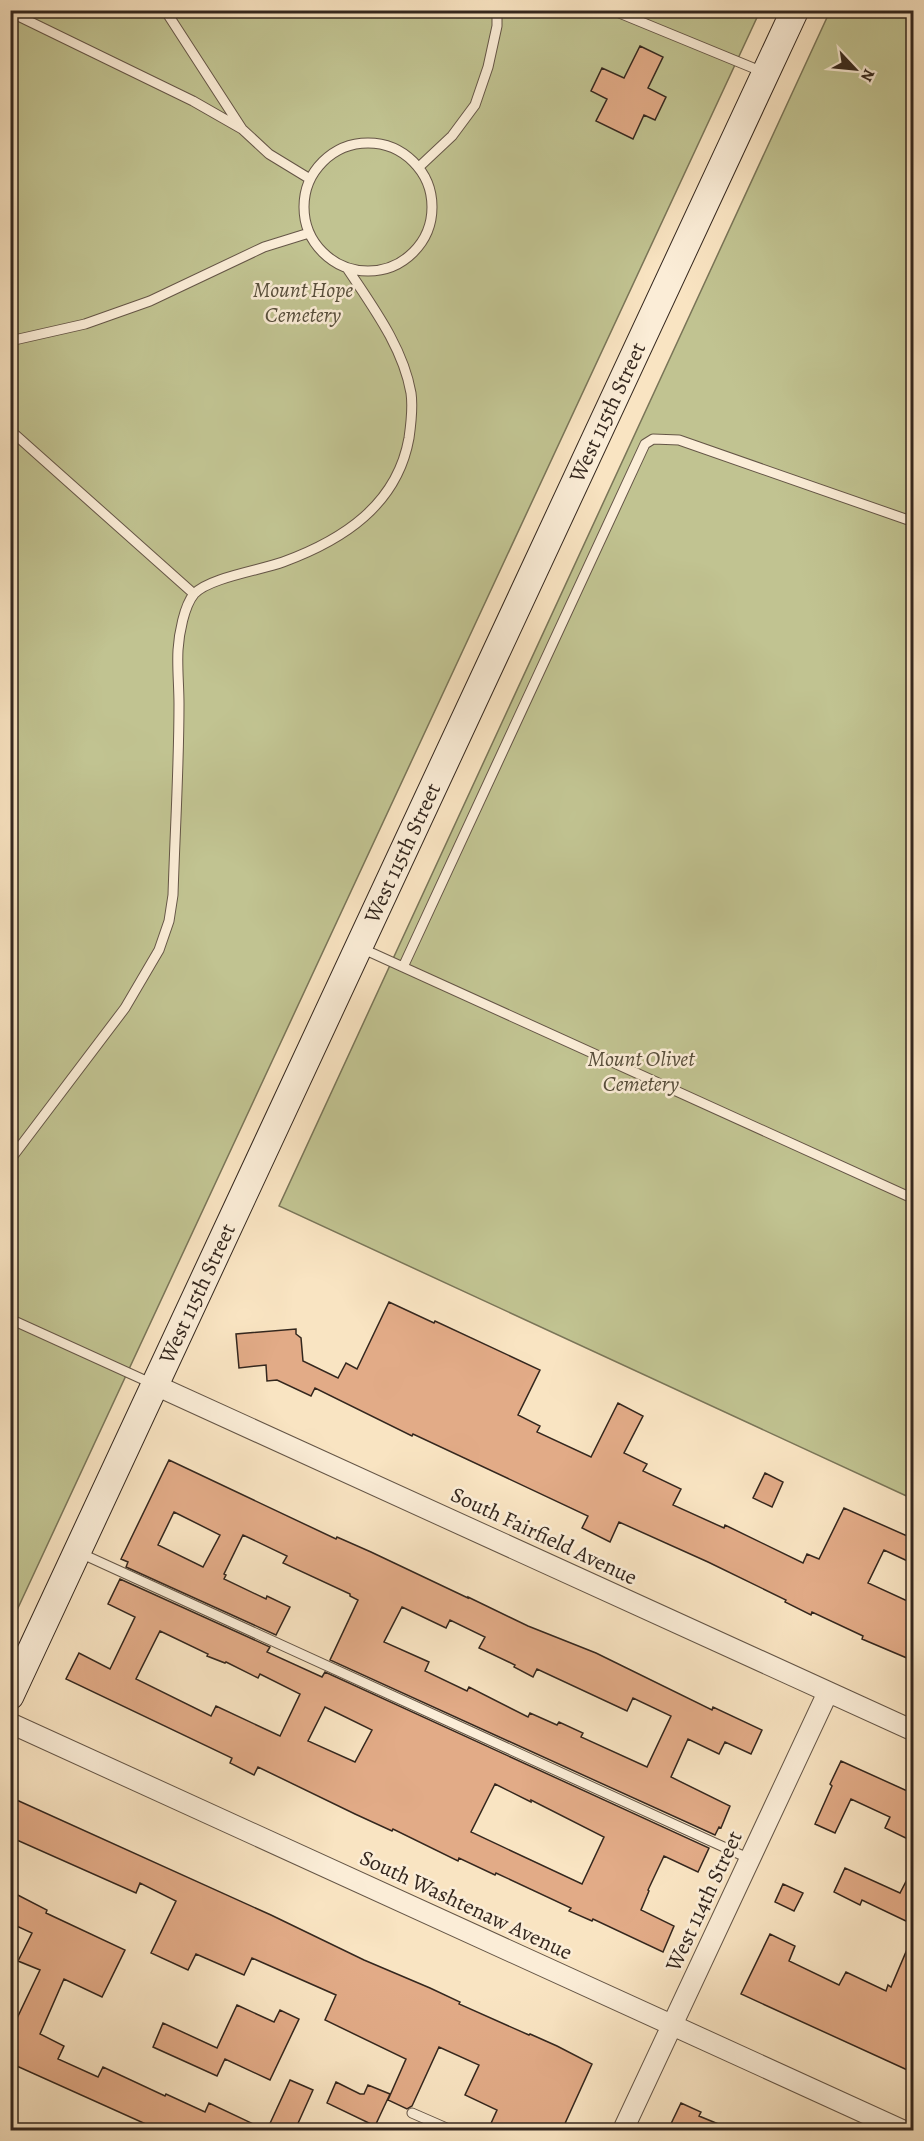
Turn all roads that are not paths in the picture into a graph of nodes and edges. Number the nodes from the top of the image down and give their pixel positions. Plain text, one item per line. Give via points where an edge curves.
1 (165, 10) edge
2 (497, 10) edge
3 (612, 10) edge
4 (795, 10) edge
5 (10, 12) edge
6 (766, 73) junction
7 (242, 129) junction
8 (420, 167) junction
9 (309, 179) junction
10 (309, 233) junction
11 (348, 268) junction
12 (10, 341) edge
13 (10, 430) edge
14 (914, 522) edge
15 (194, 594) junction
16 (359, 947) junction
17 (403, 967) junction
18 (10, 1160) edge
19 (914, 1199) edge
20 (10, 1319) edge
21 (155, 1385) junction
22 (78, 1551) junction
23 (828, 1692) junction
24 (10, 1696) edge
25 (10, 1723) edge
26 (914, 1731) edge
27 (750, 1859) junction
28 (672, 2025) junction
29 (412, 2112) dead end
30 (451, 2130) edge
31 (622, 2130) edge
32 (902, 2130) edge

1 - 7 lane
2 - 8 lane via 488,67 475,105 452,136
3 - 6 lane
4 - 6 street, West 115th Street
5 - 7 lane
6 - 16 street, West 115th Street
7 - 9 lane via 269,154
8 - 9 lane via 404,152 383,143 361,142 340,148 322,161
8 - 11 lane via 433,205 430,226 421,244 406,259 388,268 368,272
9 - 10 lane via 304,196
10 - 11 lane via 331,260
10 - 12 lane via 264,247 150,301 85,324
11 - 15 lane via 385,328 411,394 411,427 405,459 391,486 369,513 342,534 281,563 211,581
13 - 15 lane
14 - 17 lane via 679,441 653,439 645,444
15 - 18 lane via 182,620 178,650 173,894 169,921 159,950 125,1008
16 - 17 lane
16 - 21 street, West 115th Street
17 - 19 lane
20 - 21 lane
21 - 22 street, West 115th Street
21 - 23 street, South Fairfield Avenue
22 - 24 street, West 115th Street
22 - 27 lane
23 - 26 street, South Fairfield Avenue
23 - 27 street, West 114th Street
25 - 28 street, South Washtenaw Avenue
27 - 28 street, West 114th Street
28 - 31 street, West 114th Street
28 - 32 street, South Washtenaw Avenue
29 - 30 lane

